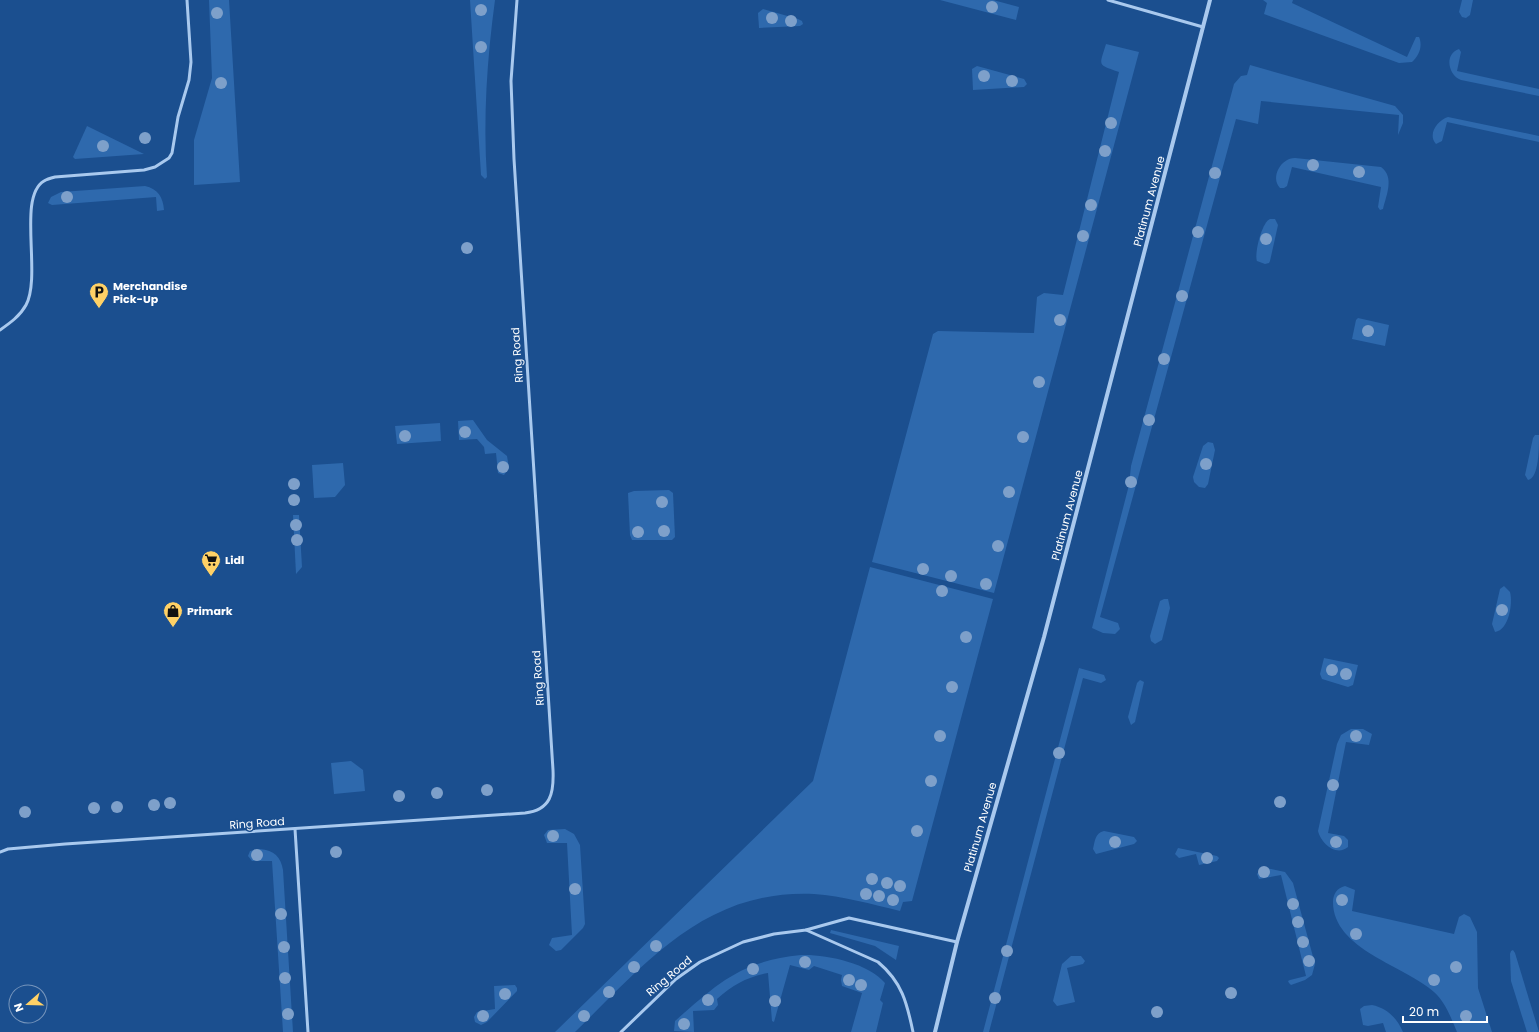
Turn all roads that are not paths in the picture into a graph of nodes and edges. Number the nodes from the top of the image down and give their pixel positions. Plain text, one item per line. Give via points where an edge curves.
1 (188, 0) edge
2 (517, 0) edge
3 (1108, 0) edge
4 (1210, 0) edge
5 (1203, 27) junction
6 (0, 330) edge
7 (295, 829) junction
8 (0, 852) edge
9 (806, 930) junction
10 (957, 942) junction
11 (308, 1032) edge
12 (621, 1032) edge
13 (913, 1032) edge
14 (935, 1032) edge

1 - 6 lane via 191,62 172,153 155,167 144,170 55,177 43,182 36,190 31,210 33,280 30,294 19,315
2 - 7 lane, Ring Road via 511,80 514,159 553,770 552,793 546,805 537,812
3 - 5 lane
4 - 5 street, Platinum Avenue
5 - 10 street, Platinum Avenue via 1044,637
7 - 8 lane, Ring Road via 65,844 8,849
7 - 11 lane
9 - 10 lane, Ring Road via 849,918
9 - 12 lane, Ring Road via 774,934 743,942 700,962 676,979
9 - 13 lane via 884,967 899,985 907,1001
10 - 14 street, Platinum Avenue

